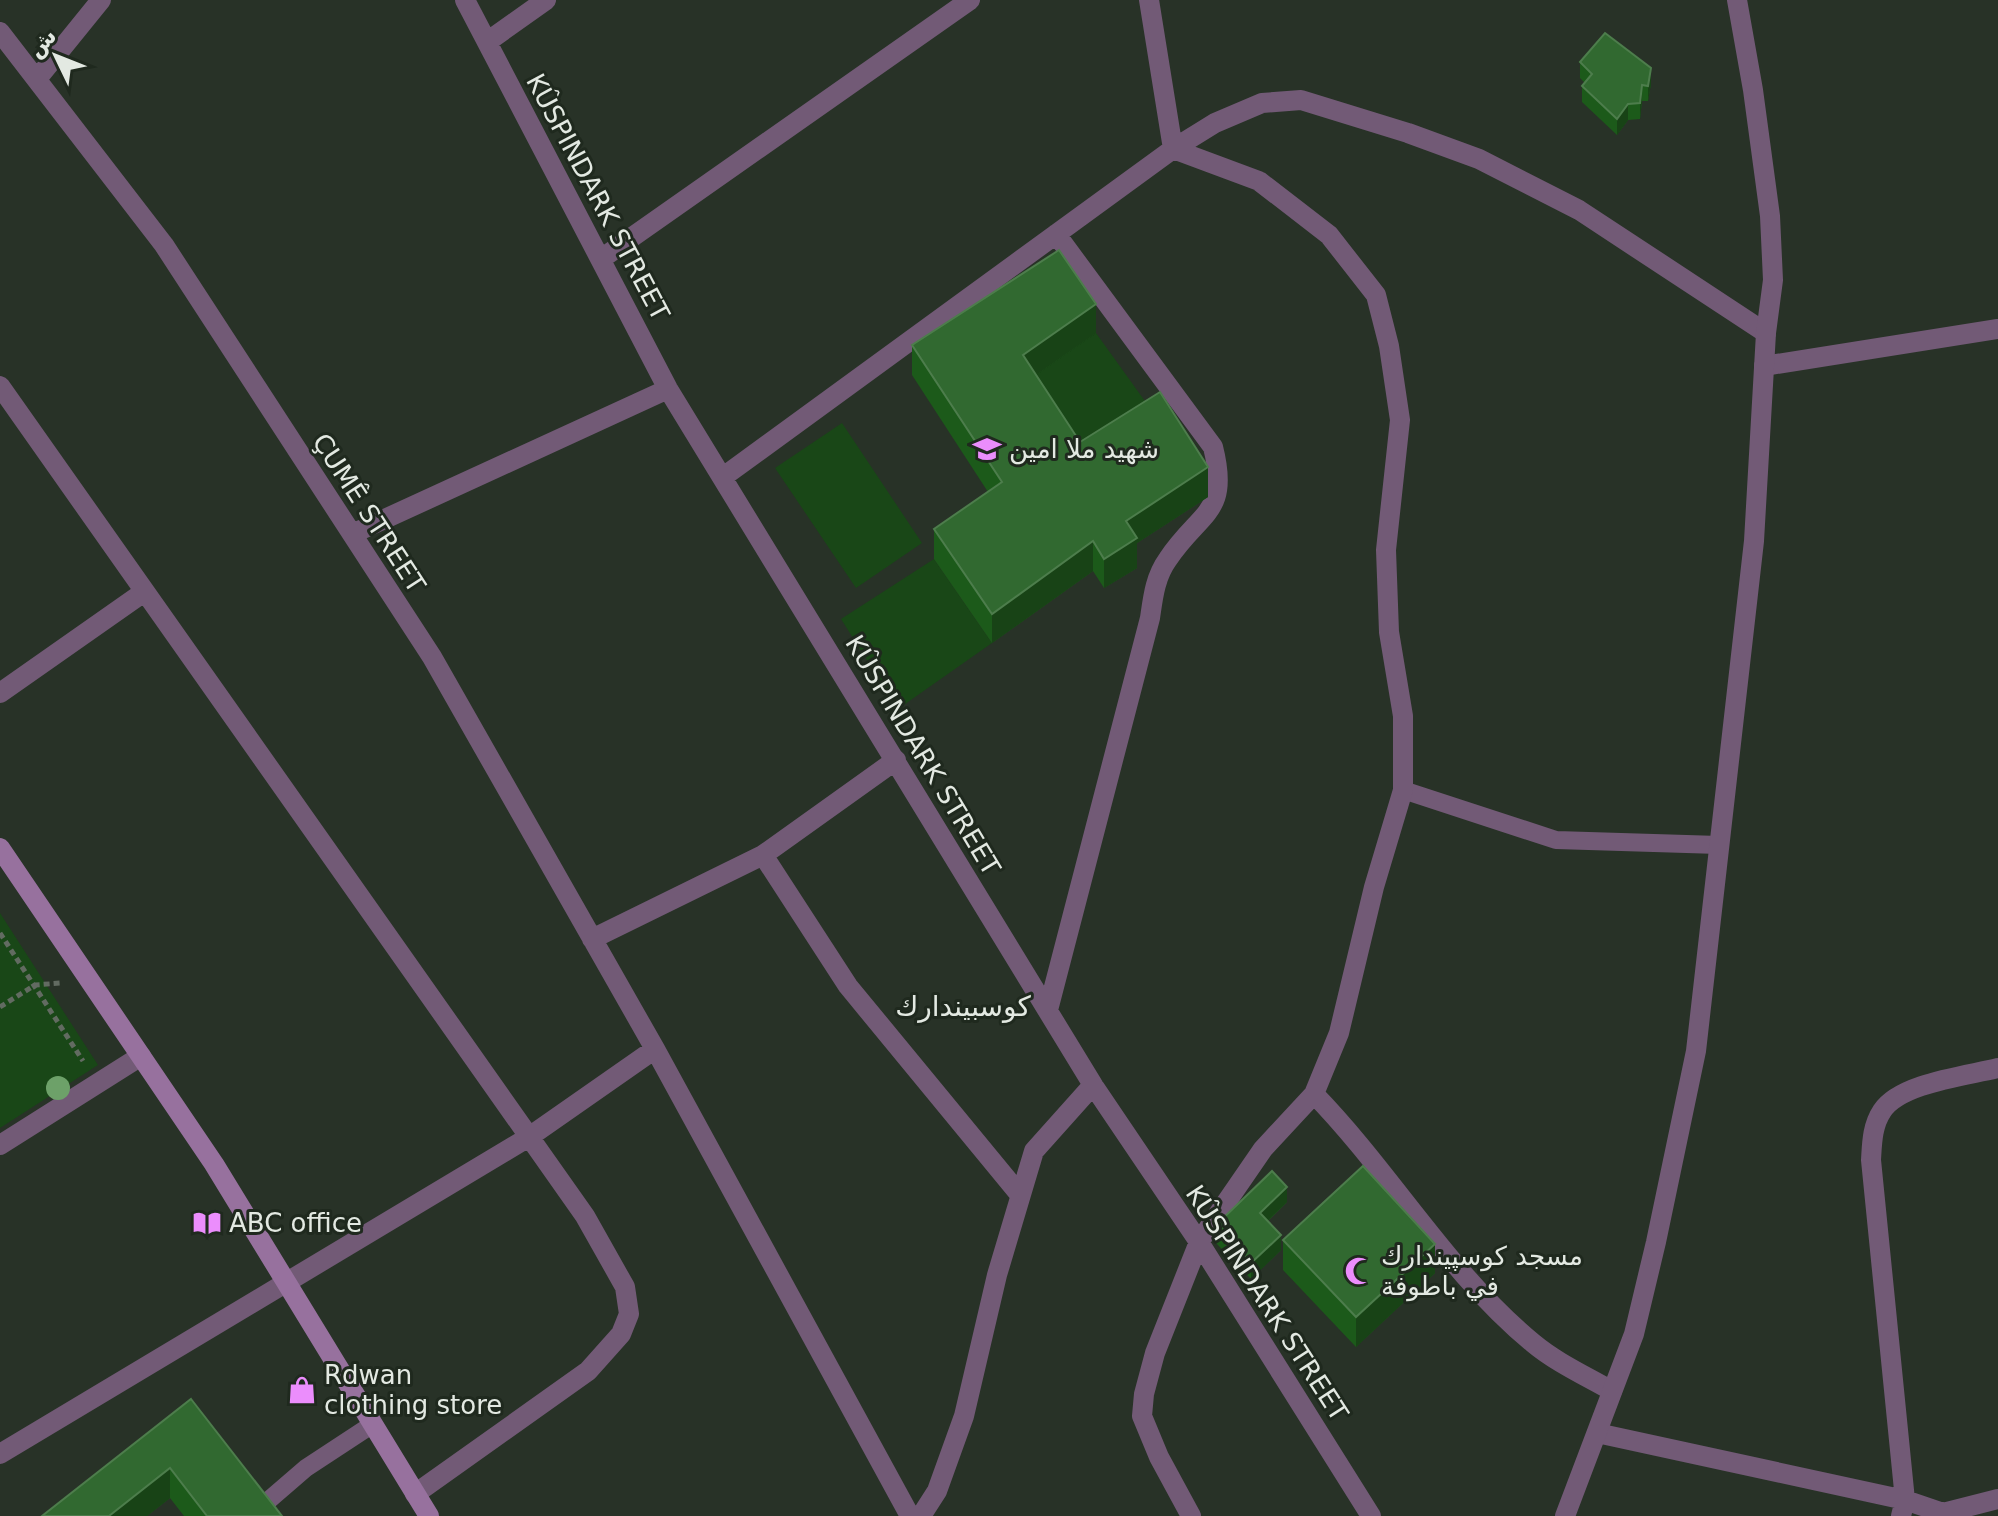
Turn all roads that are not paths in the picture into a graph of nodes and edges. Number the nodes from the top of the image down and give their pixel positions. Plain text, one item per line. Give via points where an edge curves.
1 (101, 0) edge
2 (465, 0) edge
3 (546, 0) edge
4 (970, 0) edge
5 (1149, 0) edge
6 (1737, 0) edge
7 (0, 32) edge
8 (487, 42) junction
9 (37, 79) junction
10 (1173, 149) junction
11 (1056, 234) junction
12 (601, 259) junction
13 (1998, 329) edge
14 (1766, 333) junction
15 (1764, 366) junction
16 (0, 386) edge
17 (668, 389) junction
18 (723, 477) junction
19 (352, 534) junction
20 (144, 592) junction
21 (0, 693) edge
22 (896, 760) junction
23 (1403, 790) junction
24 (1719, 845) junction
25 (0, 848) edge
26 (763, 855) junction
27 (592, 939) junction
28 (1048, 1010) junction
29 (655, 1049) junction
30 (141, 1056) junction
31 (1998, 1068) edge
32 (1093, 1085) junction
33 (1314, 1094) junction
34 (529, 1137) junction
35 (0, 1145) edge
36 (1020, 1195) junction
37 (1199, 1242) junction
38 (288, 1284) junction
39 (1612, 1391) junction
40 (373, 1424) junction
41 (1597, 1433) junction
42 (0, 1454) edge
43 (415, 1494) junction
44 (1998, 1499) edge
45 (1903, 1508) edge
46 (255, 1512) edge
47 (429, 1516) edge
48 (910, 1516) edge
49 (921, 1516) edge
50 (1191, 1516) edge
51 (1371, 1516) edge
52 (1565, 1516) edge

1 - 9 street
2 - 8 street, KÛSPINDARK STREET
3 - 8 street
4 - 12 street
5 - 10 street
6 - 14 street via 1770,216 1773,280
7 - 9 street, ÇUMÊ STREET
8 - 12 street, KÛSPINDARK STREET
9 - 19 street, ÇUMÊ STREET via 164,245
10 - 11 street
10 - 14 street via 1262,103 1301,100 1394,128 1479,159 1579,210
10 - 23 street via 1259,181 1329,235 1376,295 1400,420 1386,550 1389,632 1403,716
11 - 18 street
11 - 28 street via 1213,447 1220,475 1218,494 1207,514 1156,581
12 - 17 street, KÛSPINDARK STREET
13 - 15 street
14 - 15 street
15 - 24 street via 1754,541
16 - 20 street
17 - 18 street, KÛSPINDARK STREET
17 - 19 street
18 - 22 street, KÛSPINDARK STREET
19 - 27 street, ÇUMÊ STREET via 432,657
20 - 21 street
20 - 34 street
22 - 26 street
22 - 28 street, KÛSPINDARK STREET
23 - 24 lane via 1556,840
23 - 33 street via 1339,1033
24 - 39 street via 1696,1051 1634,1334
25 - 30 main road
26 - 27 street
26 - 36 street via 848,986
27 - 29 street, ÇUMÊ STREET
28 - 32 street, KÛSPINDARK STREET
29 - 34 street
29 - 48 street, ÇUMÊ STREET
30 - 35 street
30 - 38 main road
31 - 45 street via 1895,1098 1872,1134
32 - 36 street via 1034,1151
32 - 37 street, KÛSPINDARK STREET
33 - 37 street via 1263,1149
33 - 39 street via 1500,1314 1535,1345
34 - 38 street
34 - 43 street via 585,1216 625,1287 629,1314 621,1334 588,1371
36 - 49 street via 964,1416 937,1491
37 - 50 street via 1155,1353 1142,1416
37 - 51 street, KÛSPINDARK STREET
38 - 40 main road
38 - 42 street
39 - 41 street
40 - 43 main road
40 - 46 lane via 306,1468
41 - 45 street
41 - 52 street
43 - 47 main road
44 - 45 street via 1943,1513

